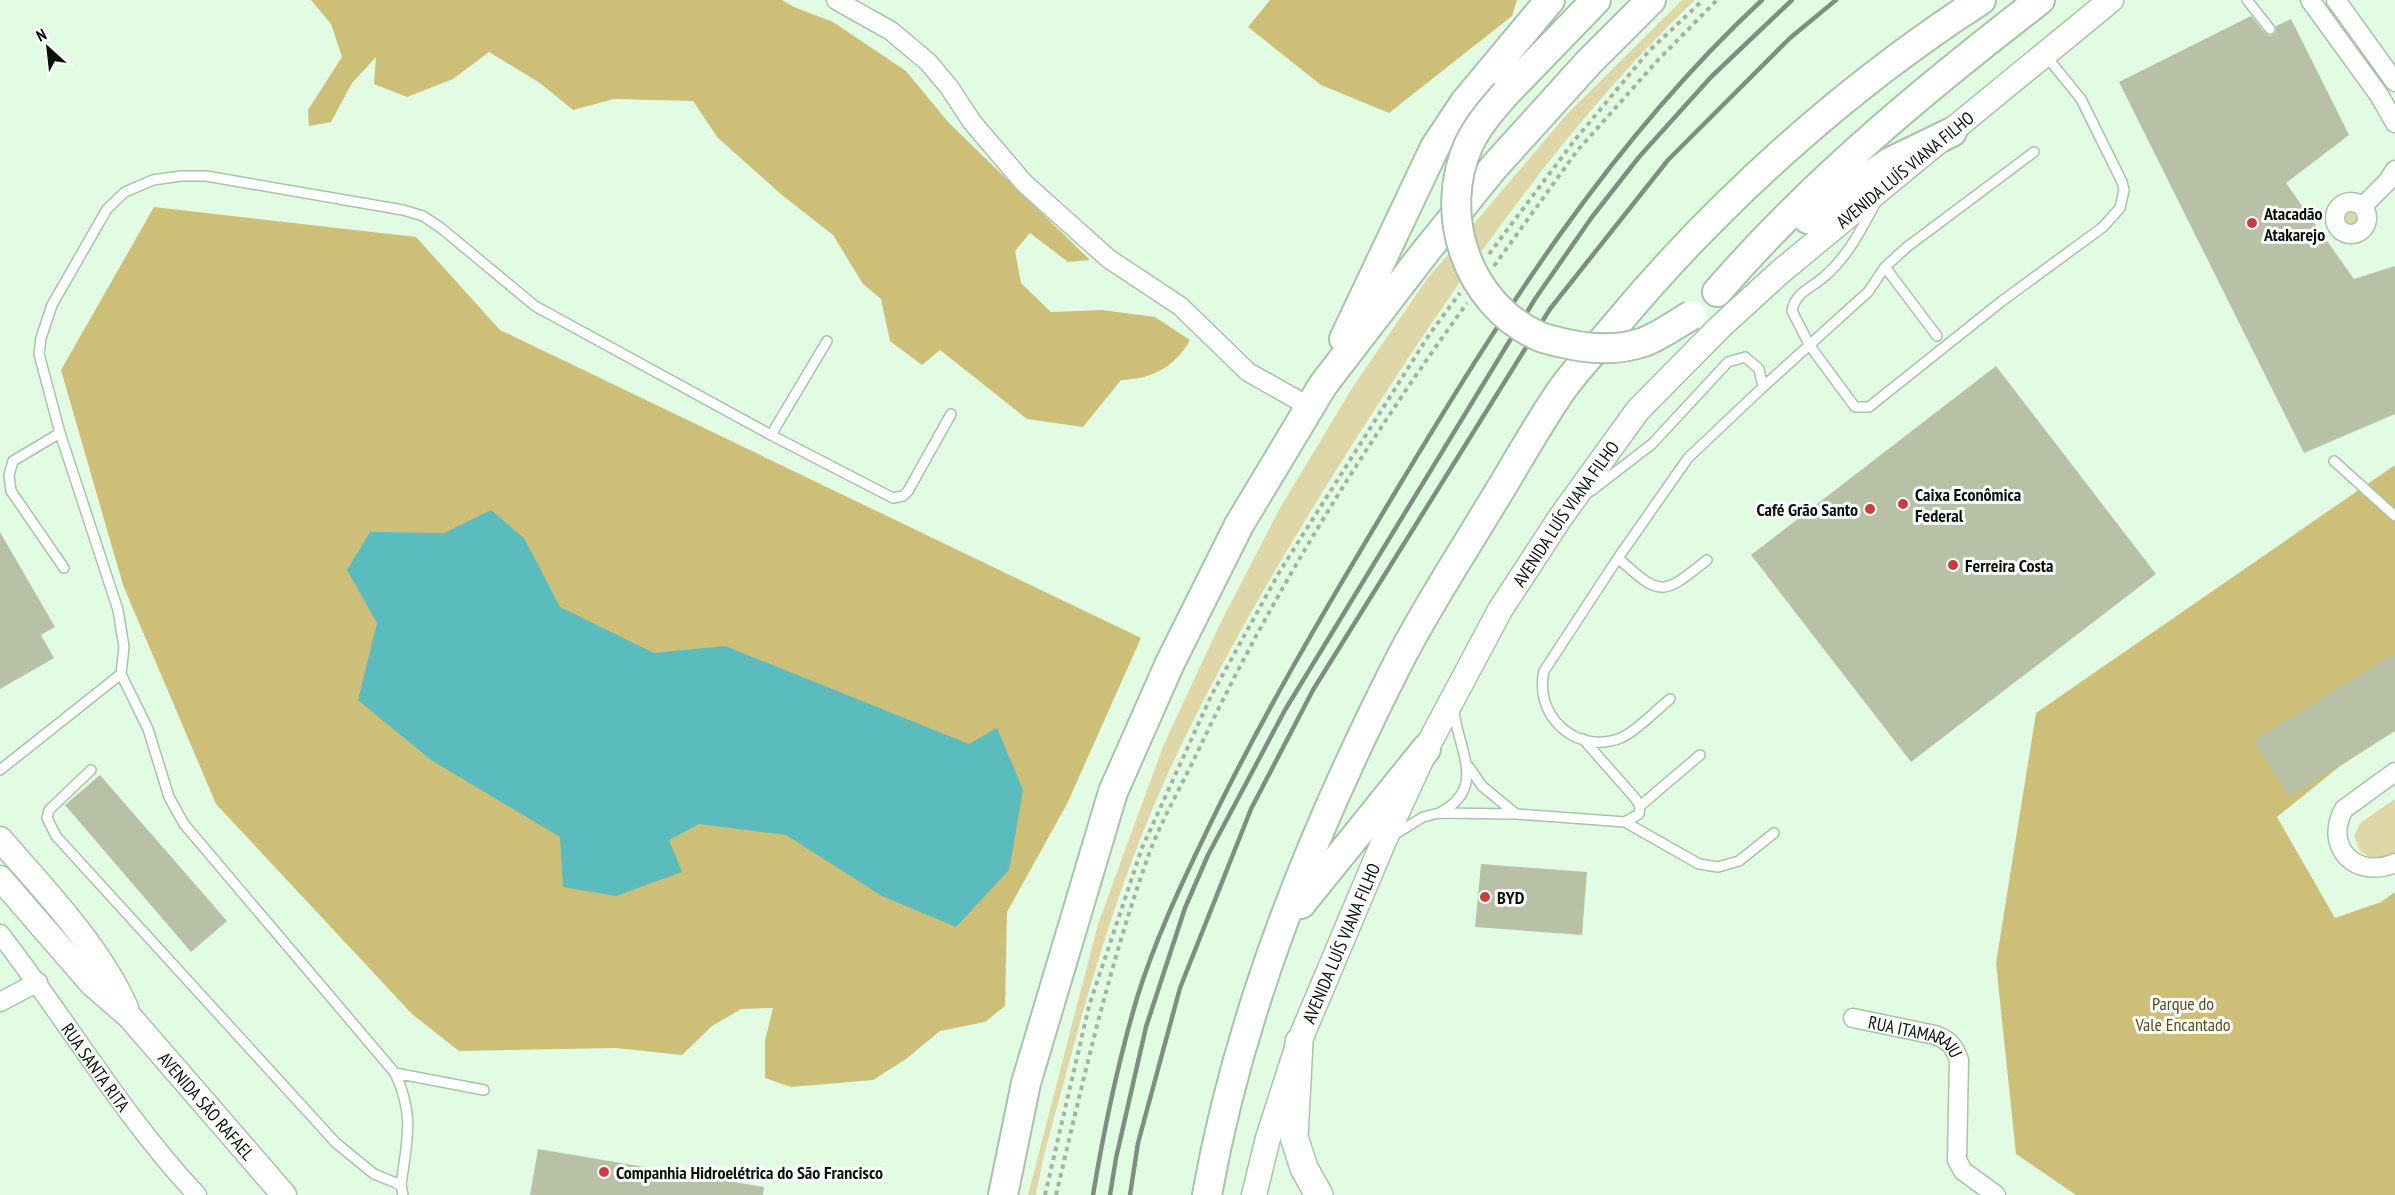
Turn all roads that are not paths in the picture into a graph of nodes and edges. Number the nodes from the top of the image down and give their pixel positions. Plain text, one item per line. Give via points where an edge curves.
1 (836, 0) edge
2 (1550, 0) edge
3 (1596, 0) edge
4 (1651, 0) edge
5 (1981, 0) edge
6 (2040, 0) edge
7 (2111, 0) edge
8 (2247, 0) edge
9 (2310, 0) edge
10 (2336, 0) edge
11 (2270, 29) dead end
12 (2044, 54) junction
13 (2395, 82) edge
14 (2395, 123) edge
15 (1952, 132) junction
16 (2034, 152) dead end
17 (2393, 177) edge
18 (1884, 186) junction
19 (2362, 206) dead end
20 (1885, 267) junction
21 (1717, 292) junction
22 (1937, 336) dead end
23 (827, 341) dead end
24 (1810, 346) junction
25 (1763, 387) junction
26 (1316, 396) junction
27 (951, 414) dead end
28 (60, 433) junction
29 (771, 435) junction
30 (2334, 461) dead end
31 (2395, 516) edge
32 (1560, 518) junction
33 (1618, 558) junction
34 (1707, 560) dead end
35 (64, 568) dead end
36 (121, 674) junction
37 (1453, 698) junction
38 (1670, 699) dead end
39 (1583, 739) junction
40 (1426, 749) junction
41 (1700, 755) dead end
42 (1467, 762) junction
43 (0, 770) edge
44 (91, 770) dead end
45 (2395, 772) edge
46 (1640, 806) junction
47 (1439, 813) junction
48 (1516, 814) junction
49 (1625, 822) junction
50 (1774, 833) dead end
51 (0, 839) edge
52 (1383, 843) junction
53 (2395, 863) edge
54 (0, 878) edge
55 (55, 901) junction
56 (36, 921) junction
57 (1279, 931) junction
58 (0, 934) edge
59 (38, 982) junction
60 (0, 1002) edge
61 (129, 1016) junction
62 (1853, 1018) dead end
63 (1299, 1041) junction
64 (395, 1073) junction
65 (484, 1090) dead end
66 (402, 1190) edge
67 (197, 1195) edge
68 (284, 1195) edge
69 (1003, 1195) edge
70 (1207, 1195) edge
71 (1254, 1195) edge
72 (1319, 1195) edge
73 (1996, 1195) edge

1 - 26 street via 891,31 928,62 1024,183 1109,259 1180,306 1248,372
2 - 26 highway via 1465,102 1435,147
3 - 21 highway, bridge via 1506,93 1485,117 1468,146 1456,197 1457,229 1466,260 1487,294 1509,318 1537,336 1578,347 1609,348 1643,342 1692,315
4 - 26 highway via 1494,167
5 - 57 highway via 1862,85 1761,174 1660,272 1563,388 1398,663 1338,790
6 - 21 highway via 1950,69 1868,142 1764,240
7 - 12 main road, AVENIDA LUÍS VIANA FILHO
8 - 11 lane
9 - 14 street
10 - 13 street
12 - 15 main road, AVENIDA LUÍS VIANA FILHO
12 - 24 lane via 2081,99 2122,182 2120,208 2103,227 1869,407 1855,407
15 - 18 main road, AVENIDA LUÍS VIANA FILHO
15 - 21 highway via 1890,162 1835,198
16 - 20 lane
17 - 19 street
18 - 24 lane via 1851,248 1826,276 1793,303 1794,319
18 - 32 main road, AVENIDA LUÍS VIANA FILHO via 1746,304 1638,410
20 - 22 lane
20 - 24 lane via 1868,292
23 - 29 lane
24 - 25 lane
25 - 32 lane via 1759,369 1745,357 1728,362 1652,444
25 - 33 lane via 1688,458
26 - 69 highway via 1239,525 1170,663 1113,792 1026,1083
27 - 29 lane via 908,491 899,498
28 - 29 lane via 39,354 52,305 107,209 125,192 153,180 206,176 423,216 535,306
28 - 35 lane via 13,461 9,475 11,491
28 - 36 lane via 118,610 124,647
30 - 31 lane
32 - 37 main road, AVENIDA LUÍS VIANA FILHO via 1500,610
33 - 34 lane via 1647,584 1663,588 1682,580
33 - 39 lane via 1544,671 1540,687 1553,720 1566,733
36 - 43 lane
36 - 64 lane via 148,729 169,797 184,824
37 - 40 main road, AVENIDA LUÍS VIANA FILHO
37 - 42 lane via 1455,723
38 - 39 lane via 1626,735 1615,740
39 - 46 lane
40 - 52 main road, AVENIDA LUÍS VIANA FILHO
40 - 57 highway
41 - 46 lane
42 - 47 lane via 1467,784 1461,796 1453,806
42 - 48 lane via 1482,786
44 - 66 lane via 49,810 47,818 56,836 336,1143 374,1174
45 - 53 street via 2344,809 2337,836 2344,854 2361,867 2373,869
46 - 49 lane via 1639,814
47 - 48 lane
47 - 52 lane via 1424,817
48 - 49 lane
49 - 50 lane via 1699,864 1718,867 1739,861
51 - 55 main road, AVENIDA SÃO RAFAEL
52 - 63 main road, AVENIDA LUÍS VIANA FILHO
54 - 56 main road, AVENIDA SÃO RAFAEL
55 - 56 main road
55 - 61 main road, AVENIDA SÃO RAFAEL via 114,984
56 - 61 main road, AVENIDA SÃO RAFAEL via 92,984
57 - 70 highway via 1242,1041 1219,1126
58 - 59 street, RUA SANTA RITA
59 - 60 street
59 - 67 street, RUA SANTA RITA via 135,1123
61 - 68 main road, AVENIDA SÃO RAFAEL
62 - 73 street, RUA ITAMARAJU via 1935,1035 1955,1049 1959,1060 1957,1160 1963,1172
63 - 71 main road, AVENIDA LUÍS VIANA FILHO
63 - 72 main road via 1294,1137 1304,1168
64 - 65 lane
64 - 66 lane via 407,1104 409,1122

